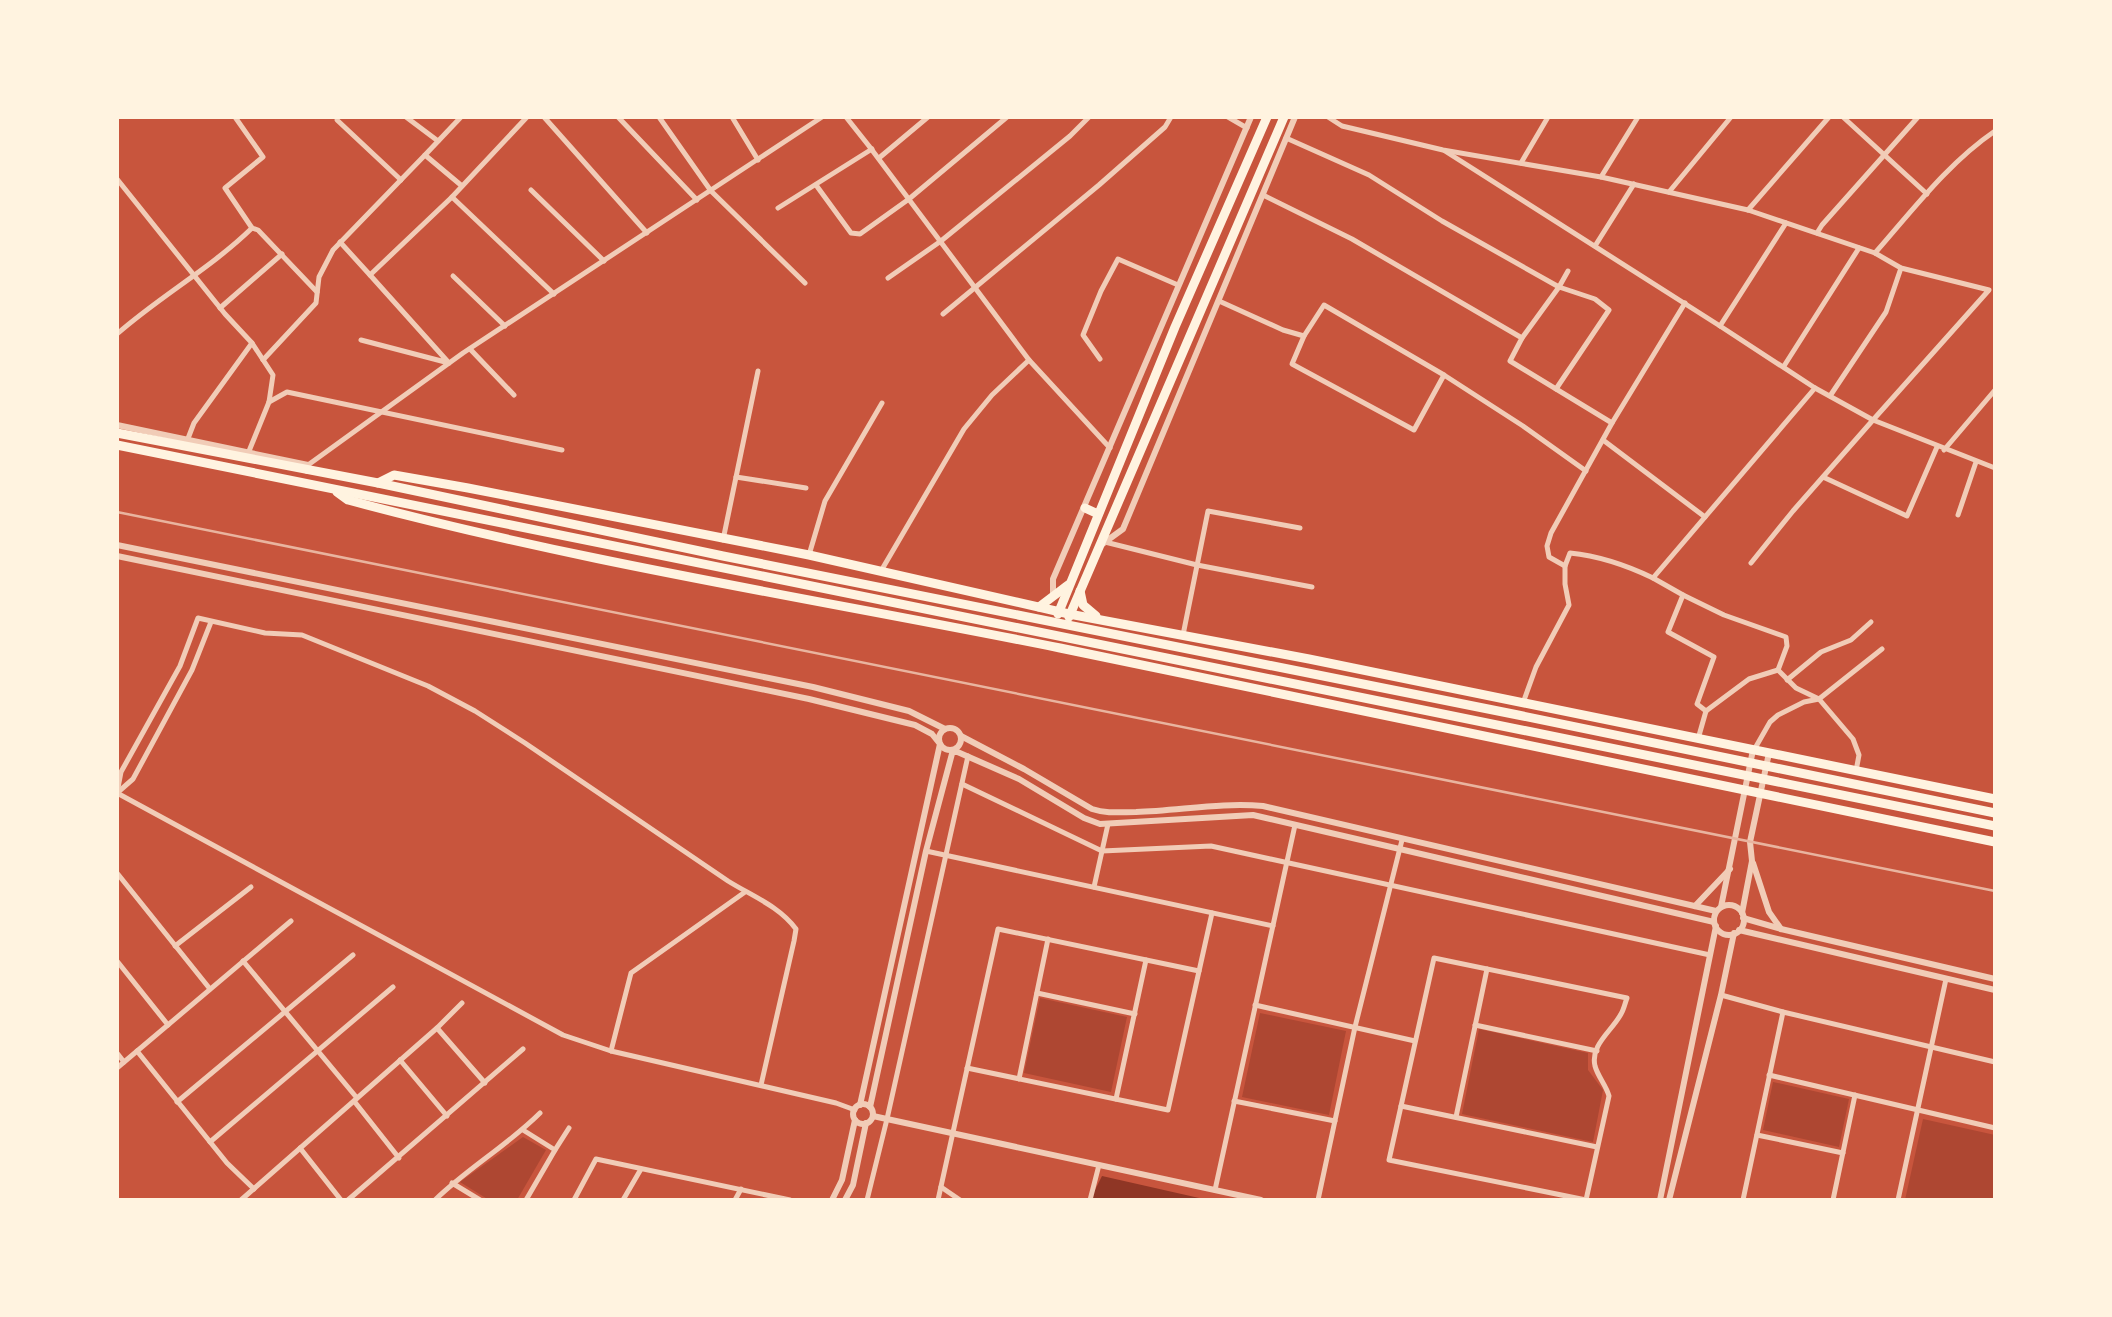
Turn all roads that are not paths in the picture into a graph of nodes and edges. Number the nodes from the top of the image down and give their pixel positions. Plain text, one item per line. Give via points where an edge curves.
1 (235, 117) edge
2 (406, 117) edge
3 (461, 117) edge
4 (527, 117) edge
5 (544, 117) edge
6 (618, 117) edge
7 (659, 117) edge
8 (732, 117) edge
9 (822, 117) edge
10 (846, 117) edge
11 (928, 117) edge
12 (1007, 117) edge
13 (1089, 117) edge
14 (1171, 117) edge
15 (1228, 117) edge
16 (1251, 117) edge
17 (1267, 117) edge
18 (1284, 117) edge
19 (1295, 117) edge
20 (1328, 117) edge
21 (1548, 117) edge
22 (1638, 117) edge
23 (1731, 117) edge
24 (1829, 117) edge
25 (1843, 117) edge
26 (1918, 117) edge
27 (337, 120) dead end
28 (1247, 128) junction
29 (1995, 131) edge
30 (1286, 138) junction
31 (438, 141) junction
32 (872, 149) junction
33 (1443, 150) junction
34 (425, 155) junction
35 (1884, 155) junction
36 (879, 158) junction
37 (758, 160) junction
38 (1521, 163) junction
39 (1601, 177) junction
40 (117, 179) edge
41 (401, 180) junction
42 (1634, 184) junction
43 (816, 185) junction
44 (462, 186) junction
45 (531, 190) dead end
46 (711, 191) junction
47 (1669, 192) junction
48 (1927, 194) junction
49 (1263, 195) junction
50 (452, 197) junction
51 (909, 199) junction
52 (697, 200) junction
53 (778, 208) dead end
54 (1748, 210) junction
55 (1786, 223) junction
56 (253, 228) junction
57 (648, 233) junction
58 (1818, 233) junction
59 (941, 241) junction
60 (340, 242) junction
61 (1595, 246) junction
62 (1859, 248) junction
63 (1875, 253) junction
64 (282, 254) junction
65 (604, 261) junction
66 (1901, 268) junction
67 (1568, 271) dead end
68 (193, 275) junction
69 (370, 275) junction
70 (453, 276) dead end
71 (888, 278) dead end
72 (1995, 283) edge
73 (805, 284) dead end
74 (1178, 285) junction
75 (974, 286) junction
76 (1559, 287) junction
77 (1989, 290) junction
78 (317, 292) junction
79 (554, 294) junction
80 (1219, 301) junction
81 (1685, 303) junction
82 (220, 308) junction
83 (943, 314) dead end
84 (505, 326) junction
85 (1720, 326) junction
86 (117, 334) edge
87 (1304, 336) junction
88 (1522, 338) junction
89 (361, 340) dead end
90 (252, 344) junction
91 (470, 349) junction
92 (1100, 359) dead end
93 (263, 360) junction
94 (1029, 360) junction
95 (449, 363) junction
96 (1784, 366) junction
97 (758, 371) dead end
98 (1444, 375) junction
99 (1815, 388) junction
100 (1556, 389) junction
101 (1995, 390) edge
102 (514, 395) dead end
103 (1830, 396) junction
104 (1988, 397) junction
105 (268, 402) junction
106 (1995, 402) edge
107 (882, 403) dead end
108 (378, 413) junction
109 (1874, 421) junction
110 (1612, 423) junction
111 (117, 425) edge
112 (117, 433) edge
113 (1603, 440) junction
114 (186, 443) junction
115 (117, 445) edge
116 (1937, 447) junction
117 (1110, 448) junction
118 (562, 450) dead end
119 (1944, 450) junction
120 (247, 456) junction
121 (1976, 462) junction
122 (308, 468) junction
123 (1995, 468) edge
124 (1586, 471) junction
125 (736, 477) junction
126 (1823, 477) junction
127 (378, 484) junction
128 (806, 488) dead end
129 (333, 489) junction
130 (1086, 508) junction
131 (1097, 514) junction
132 (1958, 514) dead end
133 (1705, 517) junction
134 (1300, 528) dead end
135 (723, 540) junction
136 (1102, 544) junction
137 (117, 545) edge
138 (809, 555) junction
139 (117, 556) edge
140 (1079, 557) junction
141 (1092, 563) junction
142 (1751, 563) dead end
143 (1198, 565) junction
144 (1565, 566) junction
145 (881, 571) junction
146 (1653, 578) junction
147 (1068, 585) junction
148 (1312, 587) dead end
149 (1080, 589) junction
150 (1683, 595) junction
151 (1053, 596) junction
152 (1039, 607) junction
153 (1059, 612) junction
154 (1069, 614) junction
155 (1107, 621) junction
156 (211, 622) junction
157 (1871, 622) dead end
158 (1183, 636) junction
159 (1048, 646) junction
160 (1064, 649) junction
161 (1882, 649) dead end
162 (656, 654) junction
163 (654, 666) junction
164 (1778, 670) junction
165 (1787, 680) junction
166 (1819, 699) junction
167 (1523, 703) junction
168 (1706, 711) junction
169 (945, 729) junction
170 (961, 736) junction
171 (1698, 739) junction
172 (940, 744) junction
173 (953, 750) junction
174 (1753, 750) junction
175 (1769, 753) junction
176 (968, 756) junction
177 (1856, 771) junction
178 (962, 784) junction
179 (1744, 792) junction
180 (117, 793) edge
181 (1760, 795) junction
182 (1995, 799) edge
183 (1282, 811) junction
184 (1995, 813) edge
185 (1280, 821) junction
186 (1108, 824) junction
187 (1295, 825) junction
188 (1995, 826) edge
189 (1402, 839) junction
190 (1995, 842) edge
191 (1400, 849) junction
192 (926, 851) junction
193 (1102, 851) junction
194 (947, 855) junction
195 (1752, 861) junction
196 (1287, 862) junction
197 (1730, 868) junction
198 (117, 873) edge
199 (1391, 886) junction
200 (251, 887) dead end
201 (1094, 887) junction
202 (745, 892) junction
203 (1695, 906) junction
204 (1719, 909) junction
205 (1212, 913) junction
206 (1743, 915) junction
207 (291, 921) dead end
208 (1715, 924) junction
209 (1273, 926) junction
210 (1781, 929) junction
211 (1737, 932) junction
212 (1048, 939) junction
213 (175, 946) junction
214 (353, 955) dead end
215 (1710, 955) junction
216 (1146, 960) junction
217 (117, 961) edge
218 (243, 961) junction
219 (1487, 969) junction
220 (124, 970) junction
221 (1199, 971) junction
222 (117, 975) edge
223 (1946, 979) junction
224 (1995, 979) edge
225 (393, 987) dead end
226 (210, 989) junction
227 (1995, 990) edge
228 (1037, 993) junction
229 (1721, 995) junction
230 (461, 1003) dead end
231 (1255, 1005) junction
232 (286, 1012) junction
233 (1783, 1012) junction
234 (1135, 1014) junction
235 (168, 1025) junction
236 (1475, 1025) junction
237 (1355, 1027) junction
238 (437, 1028) junction
239 (1415, 1041) junction
240 (1931, 1046) junction
241 (523, 1049) dead end
242 (137, 1051) junction
243 (318, 1051) junction
244 (611, 1051) junction
245 (1597, 1051) junction
246 (117, 1053) edge
247 (400, 1060) junction
248 (124, 1062) junction
249 (1995, 1062) edge
250 (117, 1068) edge
251 (967, 1068) junction
252 (1769, 1075) junction
253 (1018, 1079) junction
254 (485, 1083) junction
255 (761, 1085) junction
256 (1855, 1095) junction
257 (355, 1099) junction
258 (1116, 1099) junction
259 (1234, 1101) junction
260 (177, 1102) junction
261 (1401, 1106) junction
262 (870, 1107) junction
263 (857, 1108) junction
264 (1917, 1110) junction
265 (540, 1113) dead end
266 (447, 1116) junction
267 (873, 1116) junction
268 (1456, 1117) junction
269 (887, 1119) junction
270 (855, 1120) junction
271 (1335, 1121) junction
272 (866, 1124) junction
273 (569, 1128) dead end
274 (1995, 1128) edge
275 (523, 1130) junction
276 (951, 1133) junction
277 (1757, 1135) junction
278 (210, 1142) junction
279 (1597, 1147) junction
280 (300, 1148) junction
281 (555, 1150) junction
282 (1843, 1153) junction
283 (399, 1158) junction
284 (1099, 1165) junction
285 (641, 1169) junction
286 (452, 1183) junction
287 (941, 1187) junction
288 (254, 1189) junction
289 (741, 1189) junction
290 (1215, 1190) junction
291 (242, 1200) edge
292 (341, 1200) edge
293 (348, 1200) edge
294 (435, 1200) edge
295 (480, 1200) edge
296 (526, 1200) edge
297 (574, 1200) edge
298 (623, 1200) edge
299 (735, 1200) edge
300 (790, 1200) edge
301 (832, 1200) edge
302 (845, 1200) edge
303 (867, 1200) edge
304 (938, 1200) edge
305 (960, 1200) edge
306 (1090, 1200) edge
307 (1261, 1200) edge
308 (1318, 1200) edge
309 (1586, 1200) edge
310 (1660, 1200) edge
311 (1669, 1200) edge
312 (1744, 1200) edge
313 (1833, 1200) edge
314 (1898, 1200) edge

1 - 56 street via 262,157 225,188
2 - 31 street
3 - 31 street
4 - 44 street
5 - 57 street
6 - 52 street
7 - 46 street
8 - 37 street
9 - 37 street
10 - 32 street
11 - 36 street
12 - 51 street
13 - 59 street
14 - 75 street via 1099,185
15 - 28 street
16 - 28 street
17 - 131 highway
18 - 136 highway
19 - 30 street
20 - 33 street via 1342,126
21 - 38 street
22 - 39 street
23 - 47 street
24 - 54 street
25 - 35 street
26 - 35 street
27 - 41 street
28 - 74 street
29 - 48 street
30 - 49 street
30 - 76 street via 1369,174
31 - 34 street
32 - 36 street
32 - 43 street
33 - 38 street
33 - 61 street
34 - 41 street
34 - 44 street
35 - 48 street
35 - 58 street
36 - 51 street
37 - 46 street
38 - 39 street
39 - 42 street
40 - 68 street
41 - 60 street
42 - 47 street
42 - 61 street
43 - 51 street via 851,233 860,234
43 - 53 street
44 - 50 street
45 - 65 street
46 - 52 street
46 - 73 street
47 - 54 street
48 - 63 street
49 - 80 street
49 - 88 street via 1352,239
50 - 69 street
50 - 79 street
51 - 59 street
52 - 57 street
54 - 55 street
55 - 58 street
55 - 85 street
56 - 64 street
56 - 68 street
57 - 65 street
58 - 62 street
59 - 71 street
59 - 75 street
60 - 69 street
60 - 78 street via 319,277
61 - 81 street
62 - 63 street
62 - 96 street
63 - 66 street
64 - 78 street
64 - 82 street
65 - 79 street
66 - 77 street
66 - 103 street via 1886,312
67 - 76 street
68 - 82 street
68 - 86 street
69 - 95 street
70 - 84 street
72 - 77 street
74 - 92 street via 1118,259 1083,335
74 - 117 street
75 - 83 street
75 - 94 street
76 - 88 street
76 - 100 street via 1595,299 1609,310
77 - 109 street
78 - 93 street via 316,303
79 - 84 street
80 - 87 street
80 - 136 street via 1123,528
81 - 85 street
81 - 110 street
82 - 90 street
84 - 91 street
85 - 96 street
87 - 98 street via 1324,305
87 - 98 street via 1292,364 1414,430
88 - 100 street via 1510,361
89 - 95 street
90 - 93 street
90 - 114 street via 194,423
91 - 95 street
91 - 102 street
93 - 105 street via 273,375
94 - 117 street
94 - 145 street via 964,429
95 - 108 street
96 - 99 street
97 - 125 street
98 - 124 street
99 - 103 street
99 - 133 street
100 - 110 street
101 - 104 street
103 - 109 street
104 - 106 street
104 - 119 street
105 - 108 street via 287,392
105 - 120 street
107 - 138 street via 825,501
108 - 118 street
108 - 122 street
109 - 116 street
109 - 126 street
110 - 113 street
111 - 114 street
112 - 114 highway
113 - 124 street
113 - 133 street
114 - 120 highway
115 - 129 highway
116 - 119 street
116 - 126 street via 1907,516
117 - 130 street
119 - 121 street
120 - 122 highway
121 - 123 street
121 - 132 street
122 - 127 highway
124 - 144 street via 1547,546 1549,557
125 - 128 street
125 - 135 street
126 - 142 street
127 - 135 highway via 394,475
127 - 184 highway
129 - 159 highway via 348,500 445,526
129 - 188 highway
130 - 131 highway
130 - 151 street via 1053,579
131 - 140 highway
133 - 146 street
134 - 143 street via 1208,511
135 - 138 highway
136 - 141 highway
136 - 143 street
137 - 162 street
138 - 145 highway
139 - 163 street
140 - 141 highway
140 - 147 highway
141 - 149 highway
143 - 148 street
143 - 158 street
144 - 146 street via 1570,553 1591,555
144 - 167 street via 1569,605 1536,667
145 - 152 highway
146 - 150 street
147 - 151 highway
147 - 153 highway
149 - 154 highway
149 - 155 highway via 1085,608
150 - 164 street via 1786,637
150 - 168 street via 1668,632 1714,657 1697,704
151 - 152 highway
152 - 153 highway
153 - 154 highway
153 - 159 highway
154 - 155 highway
154 - 160 highway
155 - 158 highway
156 - 180 street via 192,670 133,779
156 - 180 street via 198,618 180,666 121,772
156 - 202 street via 302,635 428,686 525,743
157 - 165 street via 1851,640 1821,652
158 - 167 highway
159 - 160 highway
160 - 179 highway
161 - 166 street
162 - 163 street
162 - 169 street via 909,711
163 - 172 street via 915,725
164 - 165 street
164 - 168 street via 1749,679
165 - 166 street
166 - 174 street via 1778,715
166 - 177 street via 1853,739
167 - 171 highway
168 - 171 street
169 - 170 street
169 - 172 street
170 - 173 street
170 - 183 street via 1104,813 1243,804
171 - 174 highway
172 - 173 street
172 - 263 street
173 - 176 street
173 - 192 street
174 - 175 highway
174 - 179 street
175 - 177 highway
175 - 181 street
176 - 178 street
176 - 186 street via 1020,779 1084,818
177 - 182 highway
178 - 193 street
178 - 194 street
179 - 181 highway
179 - 197 street
180 - 244 street via 563,1035
181 - 190 highway
181 - 195 street via 1750,842
183 - 185 street
183 - 189 street
185 - 186 street via 1226,815
185 - 187 street
186 - 193 street
187 - 191 street
187 - 196 street
189 - 191 street
189 - 203 street
191 - 199 street
191 - 208 street
192 - 194 street
192 - 262 street
193 - 196 street via 1211,846
193 - 201 street
194 - 201 street
194 - 269 street
195 - 206 street
195 - 210 street via 1769,912
196 - 199 street
196 - 209 street
197 - 203 street
197 - 204 street
198 - 213 street
199 - 215 street
199 - 237 street
200 - 213 street
201 - 205 street
202 - 244 street via 631,973
202 - 255 street via 772,906 796,929
203 - 204 street
204 - 206 street via 1735,906
204 - 208 street
205 - 209 street
205 - 221 street
206 - 210 street
206 - 211 street
207 - 218 street
208 - 211 street via 1726,934
208 - 215 street
209 - 231 street
210 - 224 street
211 - 223 street
211 - 229 street
212 - 216 street
212 - 228 street
212 - 251 street via 998,929
213 - 226 street
214 - 232 street
215 - 310 street
216 - 221 street
216 - 234 street
217 - 220 street
218 - 226 street
218 - 232 street
219 - 236 street
219 - 239 street via 1434,958
219 - 245 street via 1627,998 1622,1014
220 - 222 street
220 - 235 street
221 - 258 street via 1168,1110
223 - 227 street
223 - 240 street
225 - 243 street
226 - 235 street
228 - 234 street
228 - 253 street
229 - 233 street
229 - 311 street
230 - 238 street
231 - 237 street
231 - 259 street
232 - 243 street
232 - 260 street
233 - 240 street
233 - 252 street
234 - 258 street
235 - 242 street
236 - 245 street
236 - 268 street
237 - 239 street
237 - 271 street
238 - 247 street
238 - 254 street
239 - 261 street
240 - 249 street
240 - 264 street
241 - 254 street
242 - 248 street
242 - 260 street
243 - 257 street
243 - 278 street
244 - 255 street
245 - 279 street via 1596,1070 1609,1096
246 - 248 street
247 - 257 street
247 - 266 street
248 - 250 street
251 - 253 street
251 - 276 street
252 - 256 street
252 - 277 street
253 - 258 street
254 - 266 street
255 - 263 street
256 - 264 street
256 - 282 street
257 - 280 street
257 - 283 street
259 - 271 street
259 - 290 street
260 - 278 street
261 - 268 street
261 - 309 street via 1389,1160
262 - 263 street
262 - 267 street
263 - 270 street
264 - 274 street
264 - 314 street
265 - 275 street
266 - 283 street
267 - 269 street
267 - 272 street
268 - 279 street
269 - 276 street
269 - 303 street
270 - 272 street
270 - 301 street via 842,1180
271 - 308 street
272 - 302 street via 853,1185
273 - 281 street
275 - 281 street
275 - 286 street
276 - 284 street
276 - 287 street
277 - 282 street
277 - 312 street
278 - 288 street
279 - 309 street
280 - 288 street
280 - 292 street
281 - 296 street
282 - 313 street
283 - 293 street
284 - 290 street
284 - 306 street
285 - 289 street
285 - 297 street via 596,1159
285 - 298 street
286 - 294 street
286 - 295 street
287 - 304 street
287 - 305 street
288 - 291 street
289 - 299 street
289 - 300 street
290 - 307 street

